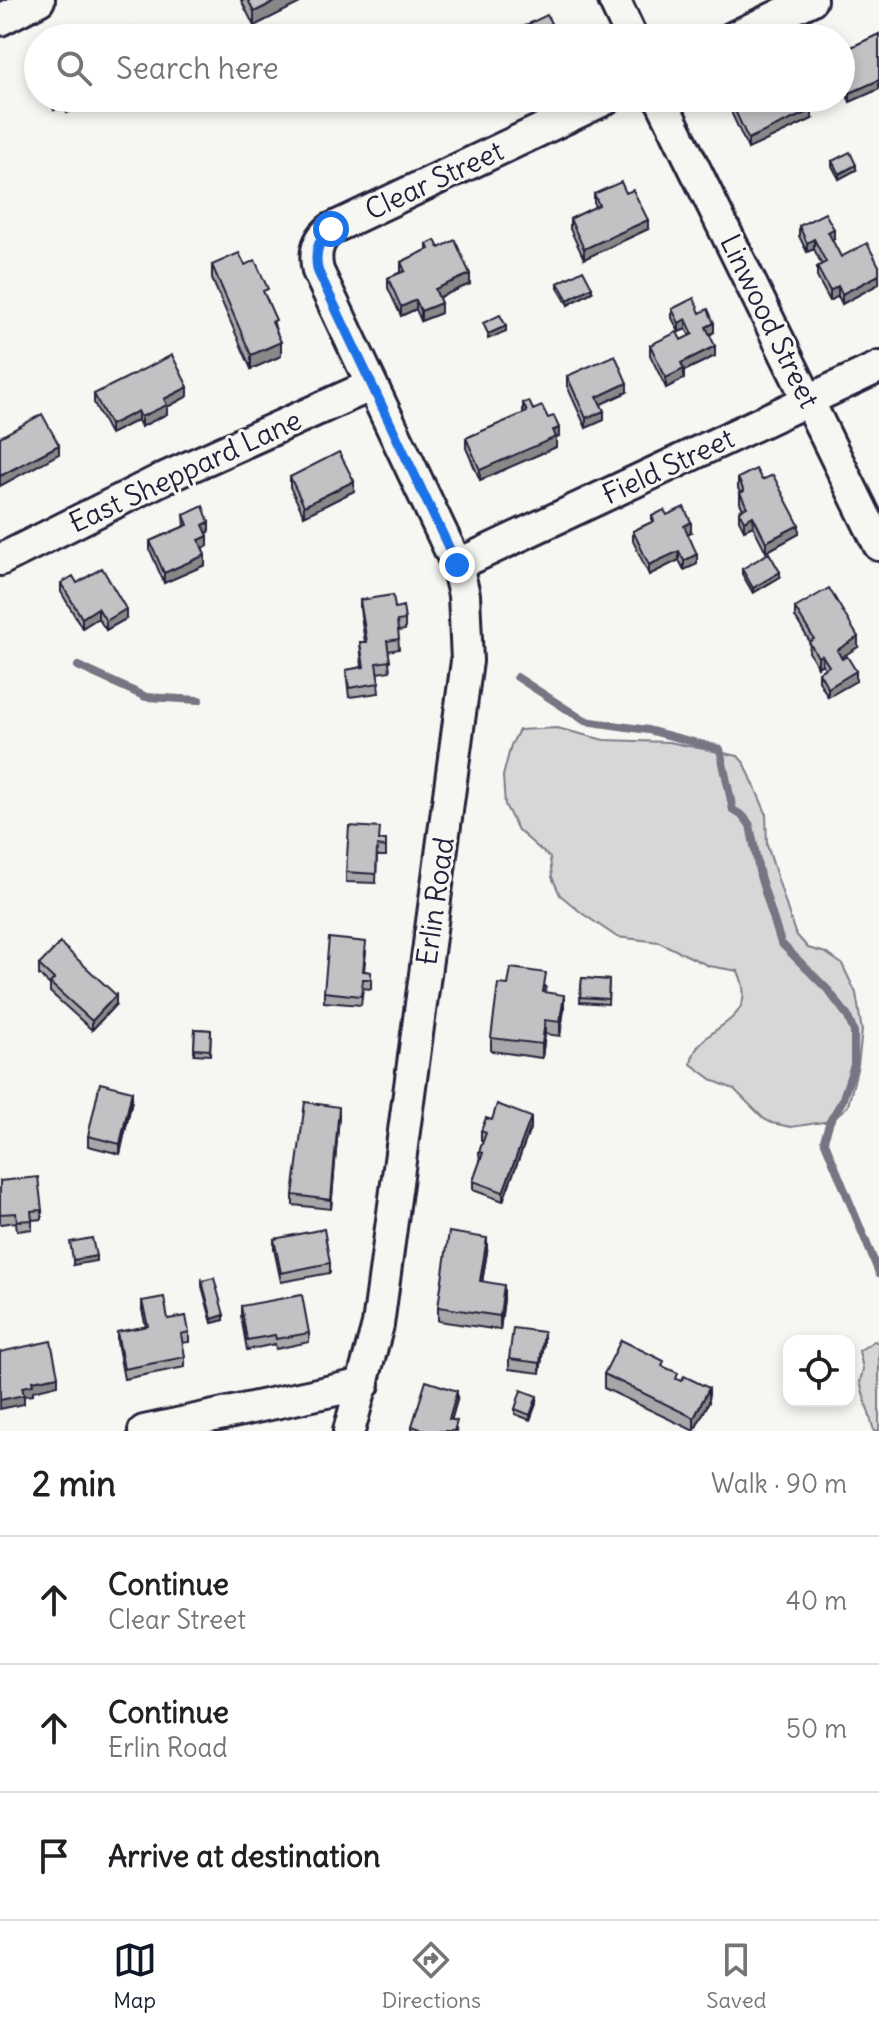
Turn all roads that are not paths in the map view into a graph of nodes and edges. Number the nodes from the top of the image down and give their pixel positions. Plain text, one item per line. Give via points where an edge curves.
1 (39, 0) edge
2 (614, 0) edge
3 (811, 0) edge
4 (0, 20) edge
5 (625, 24) edge
6 (761, 24) edge
7 (579, 112) edge
8 (667, 112) edge
9 (879, 367) edge
10 (372, 385) junction
11 (808, 400) junction
12 (879, 545) edge
13 (0, 560) edge
14 (457, 565) junction
15 (364, 1384) junction
16 (144, 1431) edge
17 (349, 1431) edge

1 - 4 street
2 - 5 street
3 - 6 street
7 - 10 street, Clear Street via 325,234 315,257 318,271
8 - 11 street, Linwood Street
9 - 11 street, Field Street
10 - 13 street, East Sheppard Lane via 160,480
10 - 14 street, Erlin Road
11 - 12 street, Linwood Street
11 - 14 street, Field Street
14 - 15 street, Erlin Road via 466,625 463,698 378,1325
15 - 16 street
15 - 17 street, Erlin Road

